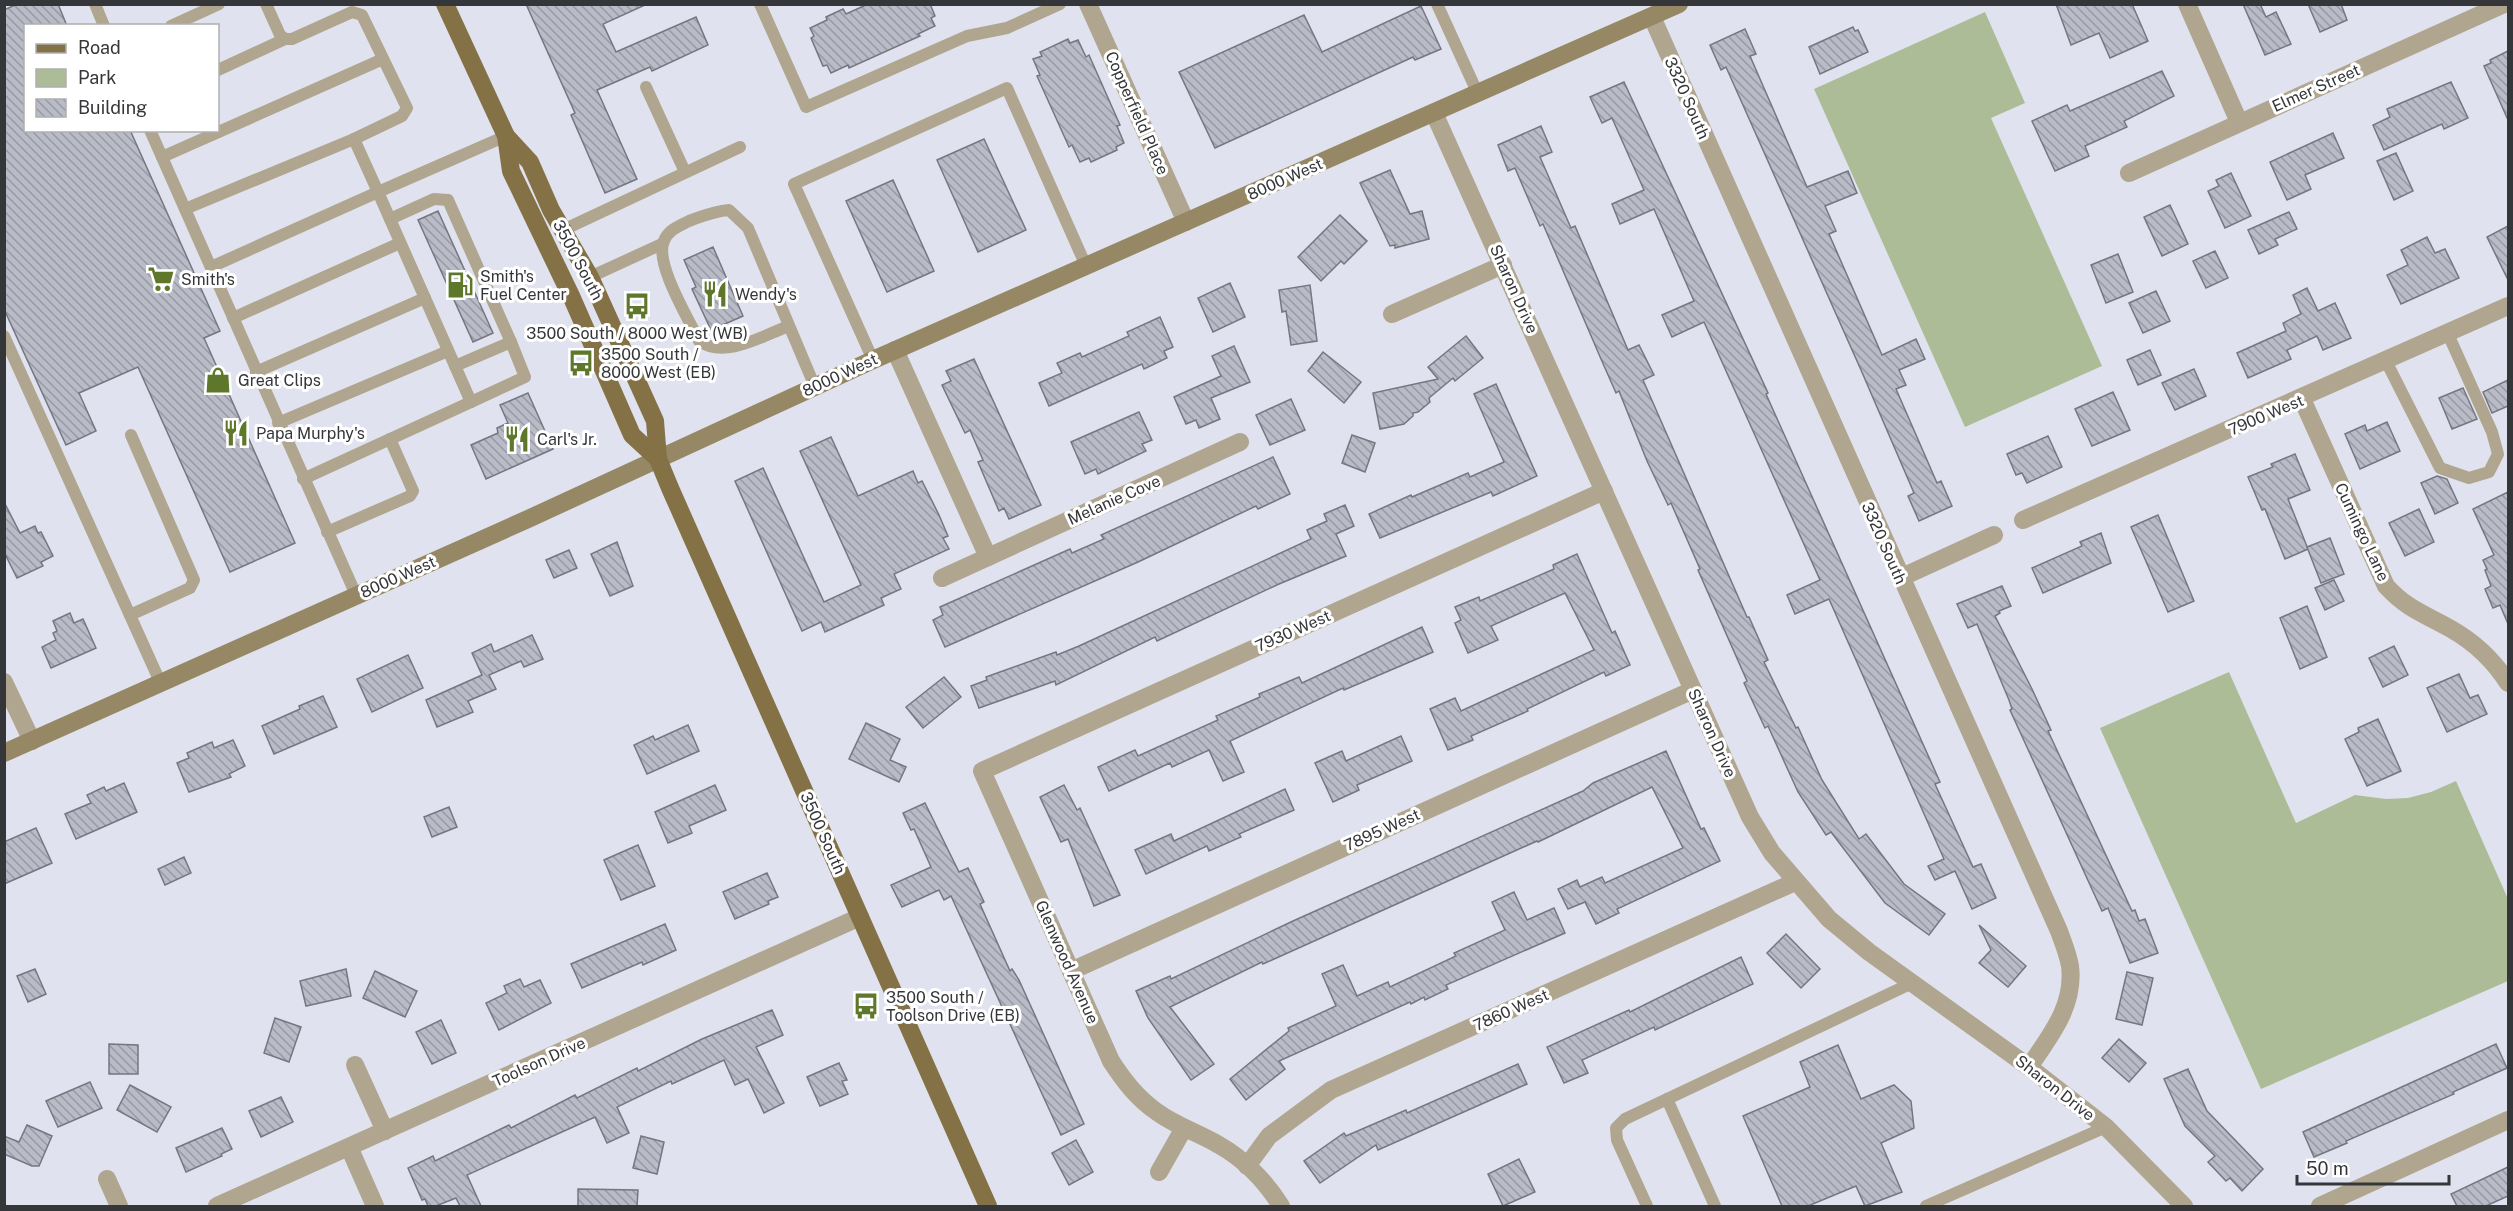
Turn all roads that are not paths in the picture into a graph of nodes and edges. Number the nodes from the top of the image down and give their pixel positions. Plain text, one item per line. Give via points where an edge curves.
1 (95, 4) edge
2 (219, 4) edge
3 (266, 4) edge
4 (445, 4) edge
5 (760, 4) edge
6 (1060, 4) edge
7 (1088, 4) edge
8 (1437, 4) edge
9 (1679, 4) edge
10 (2187, 4) edge
11 (2504, 4) edge
12 (1652, 17) junction
13 (103, 24) edge
14 (175, 24) edge
15 (285, 39) junction
16 (383, 59) junction
17 (219, 70) edge
18 (646, 87) dead end
19 (1478, 94) junction
20 (1434, 113) junction
21 (2239, 122) junction
22 (151, 132) edge
23 (218, 132) edge
24 (219, 132) edge
25 (506, 136) junction
26 (354, 139) junction
27 (740, 147) dead end
28 (162, 157) junction
29 (685, 172) junction
30 (2129, 173) dead end
31 (378, 192) junction
32 (185, 209) junction
33 (390, 219) junction
34 (1186, 222) junction
35 (563, 230) junction
36 (400, 243) junction
37 (662, 244) junction
38 (1503, 265) junction
39 (1086, 266) junction
40 (211, 267) junction
41 (590, 277) junction
42 (425, 298) junction
43 (2508, 306) edge
44 (1392, 314) dead end
45 (233, 318) junction
46 (789, 326) junction
47 (2448, 334) junction
48 (4, 336) edge
49 (511, 342) junction
50 (895, 350) junction
51 (448, 351) junction
52 (873, 360) junction
53 (2386, 361) junction
54 (455, 366) junction
55 (256, 372) junction
56 (815, 387) junction
57 (2302, 399) junction
58 (471, 402) junction
59 (278, 423) junction
60 (131, 435) dead end
61 (390, 439) junction
62 (1240, 442) dead end
63 (658, 459) junction
64 (303, 479) junction
65 (1605, 491) junction
66 (2023, 520) dead end
67 (327, 532) junction
68 (1994, 535) dead end
69 (988, 557) junction
70 (942, 578) dead end
71 (1900, 578) junction
72 (356, 595) junction
73 (130, 615) junction
74 (4, 682) edge
75 (2508, 683) edge
76 (161, 684) junction
77 (1693, 690) junction
78 (32, 741) junction
79 (4, 753) edge
80 (982, 771) joint
81 (1795, 882) junction
82 (860, 917) junction
83 (1071, 971) junction
84 (1912, 983) junction
85 (356, 1065) dead end
86 (2029, 1066) junction
87 (1667, 1099) junction
88 (2508, 1120) edge
89 (2106, 1127) junction
90 (1184, 1128) junction
91 (385, 1131) junction
92 (349, 1148) junction
93 (1247, 1166) junction
94 (1159, 1172) dead end
95 (107, 1179) dead end
96 (119, 1206) edge
97 (218, 1206) edge
98 (375, 1206) edge
99 (988, 1206) edge
100 (1281, 1206) edge
101 (1647, 1206) edge
102 (1715, 1206) edge
103 (1926, 1206) edge
104 (2184, 1206) edge
105 (2319, 1206) edge

1 - 13 lane
2 - 14 lane
3 - 15 lane
4 - 25 main road, 3500 South
5 - 6 lane via 806,107 967,36 1007,28
7 - 34 street, Copperfield Place
8 - 19 lane
9 - 12 street, 8000 West
10 - 21 street
11 - 21 street, Elmer Street
12 - 19 street, 8000 West
12 - 71 street, 3320 South
15 - 16 lane via 358,12
15 - 17 lane
16 - 24 lane
16 - 26 lane via 406,113
18 - 29 lane
19 - 20 street, 8000 West
20 - 34 street, 8000 West
20 - 38 street, Sharon Drive
21 - 30 street, Elmer Street
22 - 28 lane
23 - 28 lane
25 - 31 lane
25 - 35 main road, 3500 South via 530,162
25 - 63 main road, 3500 South via 511,171 573,298 632,435
26 - 31 lane
26 - 32 lane
27 - 29 lane
28 - 32 lane
29 - 35 lane
31 - 33 lane
31 - 40 lane
32 - 40 lane
33 - 36 lane
33 - 49 lane via 434,199 448,200
34 - 39 street, 8000 West
35 - 41 main road, 3500 South
36 - 42 lane
36 - 45 lane
37 - 41 lane
37 - 46 lane via 663,265 699,341 709,348 729,348
37 - 46 lane via 679,226 712,212 729,210 748,228
38 - 44 street
38 - 65 street, Sharon Drive
39 - 50 street, 8000 West
39 - 52 lane via 1007,88 794,184
40 - 45 lane
41 - 63 main road, 3500 South via 655,421
42 - 51 lane
42 - 55 lane
43 - 47 street, 7900 West
45 - 55 lane
46 - 56 lane
47 - 53 street, 7900 West
47 - 53 lane via 2492,432 2498,454 2489,472 2469,478 2440,468
48 - 73 lane
49 - 54 lane
49 - 58 lane via 525,377
50 - 52 street, 8000 West
50 - 69 street
51 - 54 lane
51 - 59 lane
52 - 56 street, 8000 West
53 - 57 street, 7900 West
54 - 58 lane
55 - 59 lane
56 - 63 street, 8000 West
57 - 66 street, 7900 West
57 - 75 street, Cumingo Lane via 2386,586 2401,602 2476,646
58 - 61 lane
59 - 64 lane
60 - 73 lane via 194,580 190,588
61 - 64 lane
61 - 67 lane via 413,491 410,496
62 - 69 street, Melanie Cove
63 - 72 street, 8000 West
63 - 82 main road, 3500 South
64 - 67 lane
65 - 77 street, Sharon Drive
65 - 80 street, 7930 West
67 - 72 lane
68 - 71 street
69 - 70 street, Melanie Cove
71 - 86 street, 3320 South via 2059,931 2070,965 2070,990 2060,1019
72 - 76 street, 8000 West
73 - 76 lane
74 - 78 street
76 - 78 street, 8000 West
77 - 81 street, Sharon Drive via 1750,817
77 - 83 street, 7895 West
78 - 79 street, 8000 West
80 - 83 street, Glenwood Avenue
81 - 84 street, Sharon Drive via 1829,919
81 - 93 street, 7860 West via 1331,1090 1269,1136
82 - 91 street, Toolson Drive
82 - 99 main road, 3500 South
83 - 90 street, Glenwood Avenue via 1110,1061 1130,1089 1158,1113
84 - 86 street, Sharon Drive
84 - 87 lane
85 - 91 street
86 - 89 street, Sharon Drive
87 - 101 lane via 1625,1119 1616,1128 1617,1140
87 - 102 lane
88 - 105 street
89 - 103 lane
89 - 104 street, Sharon Drive
90 - 93 street, Glenwood Avenue via 1220,1146
90 - 94 street
91 - 92 street, Toolson Drive
92 - 97 street, Toolson Drive
92 - 98 street
93 - 100 street, Glenwood Avenue
95 - 96 street

